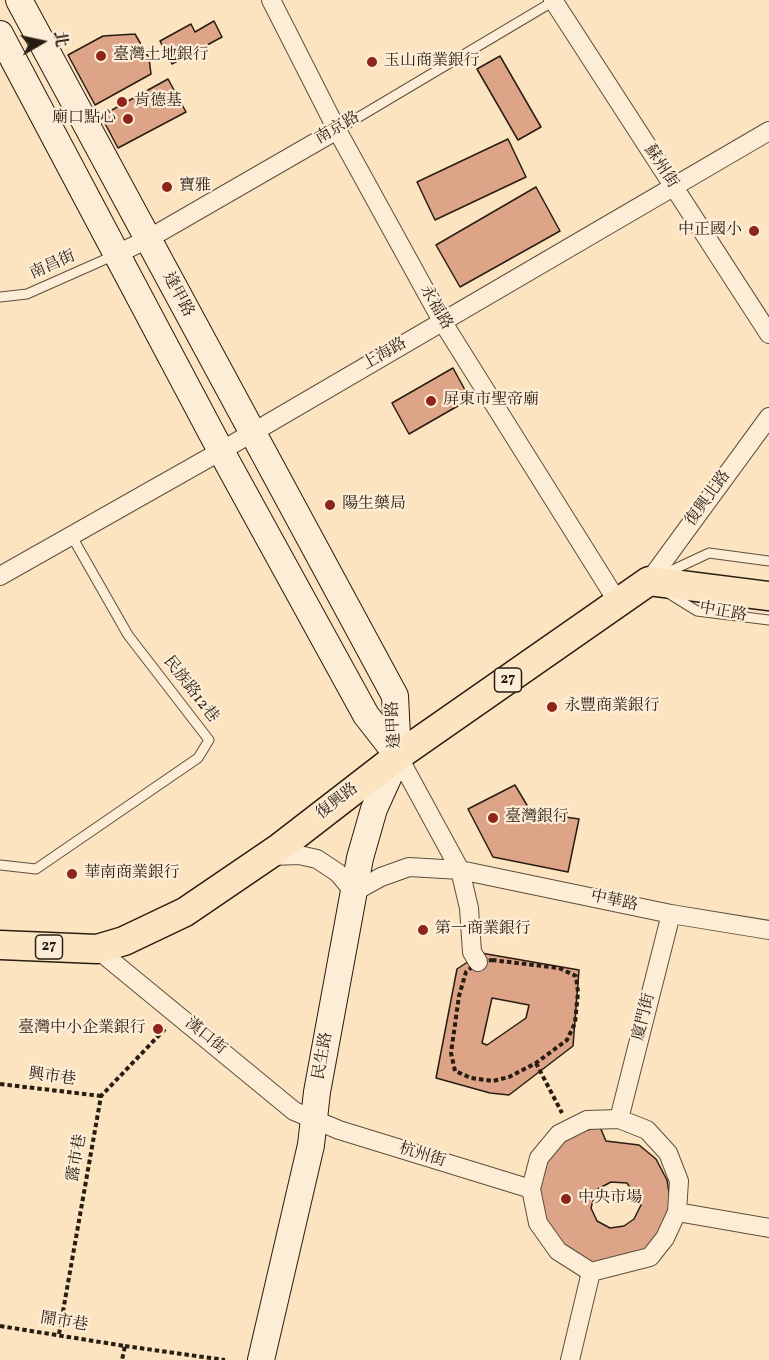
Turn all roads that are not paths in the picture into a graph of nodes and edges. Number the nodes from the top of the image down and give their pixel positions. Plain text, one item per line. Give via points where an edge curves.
1 (19, 0) edge
2 (272, 0) edge
3 (554, 0) edge
4 (0, 34) edge
5 (337, 130) junction
6 (769, 131) edge
7 (673, 187) junction
8 (148, 239) junction
9 (117, 254) junction
10 (0, 297) edge
11 (442, 321) junction
12 (769, 334) edge
13 (769, 417) edge
14 (252, 432) junction
15 (221, 451) junction
16 (71, 535) junction
17 (769, 561) edge
18 (0, 576) edge
19 (649, 580) junction
20 (769, 596) edge
21 (619, 604) junction
22 (769, 620) edge
23 (398, 756) junction
24 (267, 856) junction
25 (0, 865) edge
26 (460, 870) junction
27 (354, 892) junction
28 (671, 914) junction
29 (769, 930) edge
30 (0, 945) edge
31 (97, 949) junction
32 (478, 962) road end
33 (619, 1119) junction
34 (314, 1121) junction
35 (531, 1189) junction
36 (678, 1212) junction
37 (769, 1228) edge
38 (591, 1272) junction
39 (261, 1360) edge
40 (570, 1360) edge

1 - 8 street, 逢甲路
2 - 5 street, 永福路
3 - 5 lane, 南京路
3 - 7 street, 蘇州街
4 - 9 street, 逢甲路
5 - 8 street, 南京路
5 - 11 street, 永福路
6 - 7 street, 上海路
7 - 11 street, 上海路
7 - 12 street, 蘇州街
8 - 9 street, 南京路
8 - 14 street, 逢甲路
9 - 10 lane, 南昌街 via 27,294
9 - 15 street, 逢甲路
11 - 14 street, 上海路
11 - 21 street, 永福路
13 - 19 street, 復興北路
14 - 15 street, 上海路
14 - 23 street, 逢甲路 via 395,696
15 - 16 street, 上海路
15 - 23 street, 逢甲路 via 366,715
16 - 18 street, 上海路
16 - 25 lane, 民族路12巷 via 128,635 209,740 198,758 36,869
17 - 19 lane via 709,553
19 - 20 main road, 中正路
19 - 21 main road, 復興路 / 27
19 - 22 lane, 中正路 via 697,611
21 - 23 main road, 復興路 / 27
23 - 24 main road, 復興路 / 27
23 - 26 street
23 - 27 street, 民生路 via 371,817
24 - 27 street via 317,859 338,873
24 - 31 main road, 復興路 / 27 via 185,912 124,941
26 - 27 street, 中華路 via 409,867
26 - 28 street, 中華路
26 - 32 street via 469,908 472,952
27 - 34 street, 民生路
28 - 29 street, 中華路
28 - 33 street, 廈門街
30 - 31 main road, 復興路 / 27
31 - 34 street, 漢口街 via 294,1111
33 - 35 street via 587,1120 559,1134 540,1158
33 - 36 street via 647,1131 668,1153 679,1181
34 - 35 street, 杭州街
34 - 39 street, 民生路
35 - 38 street via 538,1223 558,1251
36 - 37 street
36 - 38 street via 650,1257
38 - 40 street

